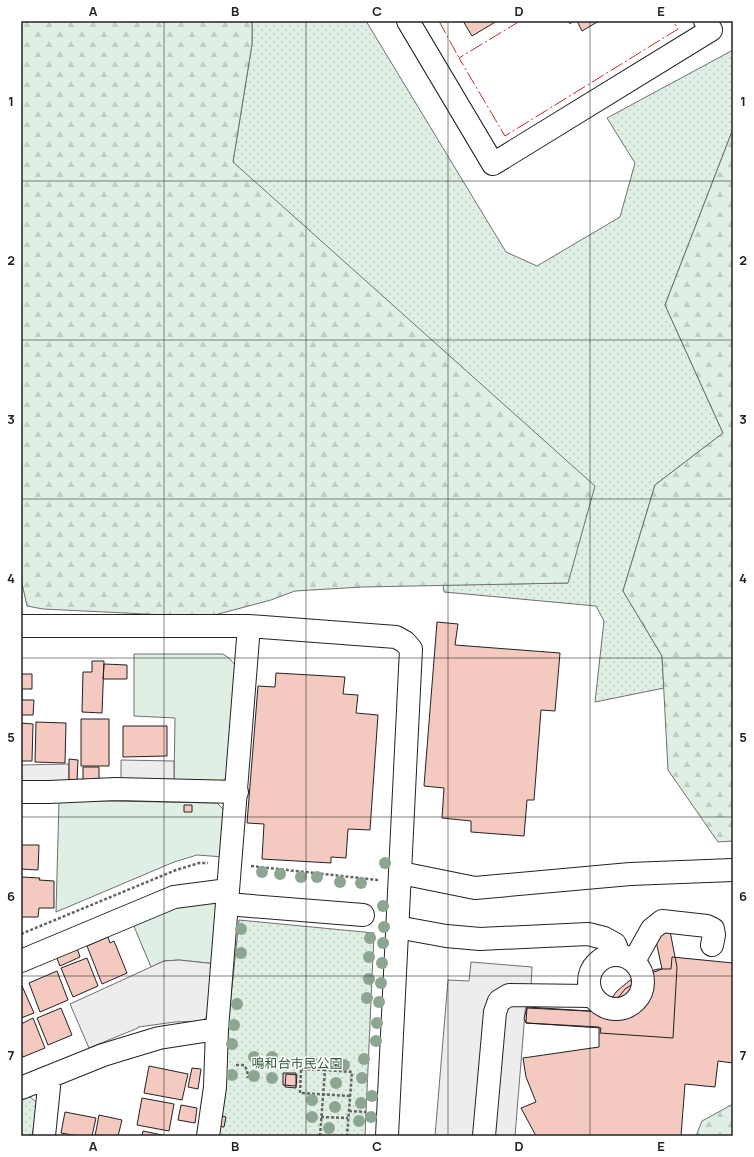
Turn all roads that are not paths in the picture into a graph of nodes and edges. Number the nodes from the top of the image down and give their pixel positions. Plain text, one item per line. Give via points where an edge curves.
1 (408, 21) edge
2 (705, 21) edge
3 (21, 626) edge
4 (249, 626) junction
5 (21, 792) edge
6 (236, 792) junction
7 (733, 870) edge
8 (401, 873) junction
9 (227, 897) junction
10 (363, 915) dead end
11 (397, 927) junction
12 (712, 945) dead end
13 (625, 958) junction
14 (21, 961) edge
15 (592, 996) junction
16 (217, 1029) junction
17 (50, 1077) junction
18 (21, 1088) edge
19 (44, 1136) edge
20 (208, 1136) edge
21 (387, 1136) edge
22 (484, 1136) edge

1 - 2 street via 493,164 711,30
3 - 4 street
4 - 6 street
4 - 8 street via 396,638 405,642 411,649
5 - 6 street via 116,789
6 - 9 street
7 - 8 street via 630,874 475,888
8 - 11 street
9 - 10 street
9 - 14 street via 174,897
9 - 16 street
11 - 13 street via 480,939 588,934 615,944
11 - 21 street
12 - 13 street via 713,929 707,926 662,920
13 - 15 street via 607,956 592,968 589,987
13 - 15 street via 640,968 644,977 644,987 634,1003 616,1010 599,1004
15 - 22 street via 510,994 499,1001 495,1012
16 - 17 street via 159,1038
16 - 20 street via 215,1087
17 - 18 street
17 - 19 street

